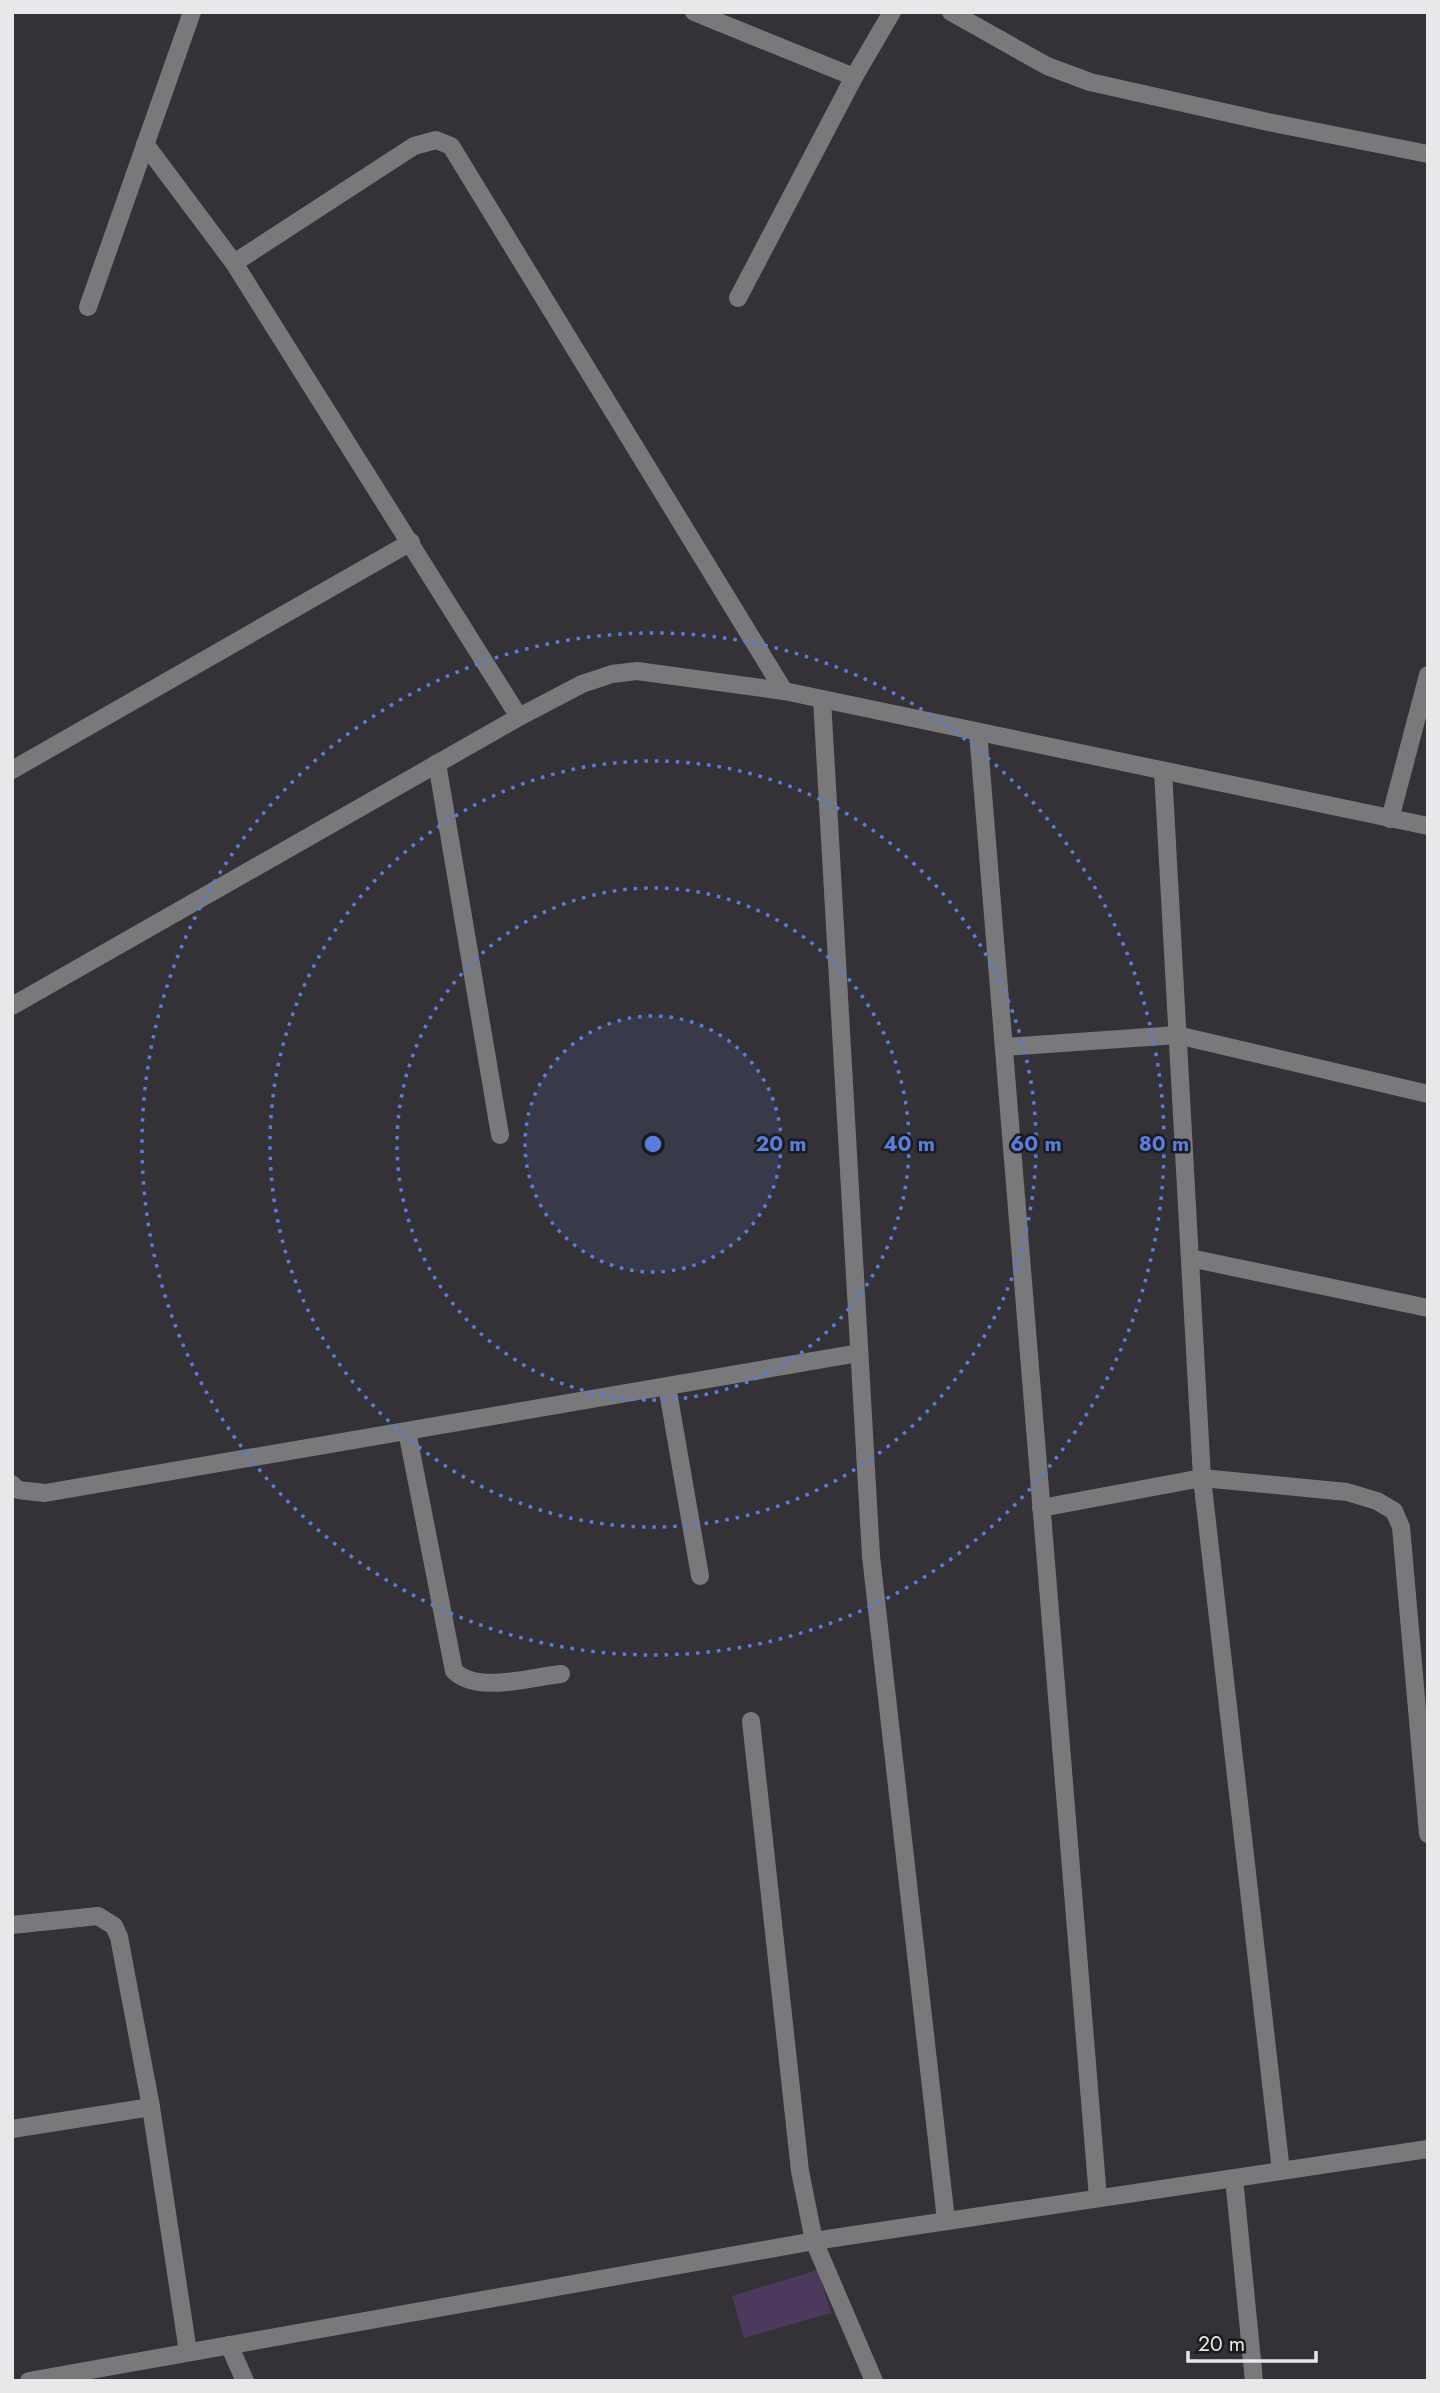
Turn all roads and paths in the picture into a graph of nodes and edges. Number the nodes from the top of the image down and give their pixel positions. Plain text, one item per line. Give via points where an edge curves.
1 (192, 12) edge
2 (694, 12) edge
3 (892, 12) edge
4 (951, 12) edge
5 (854, 77) junction
6 (145, 144) junction
7 (1428, 154) edge
8 (234, 263) junction
9 (738, 298) dead end
10 (88, 307) dead end
11 (411, 542) junction
12 (1428, 675) edge
13 (784, 691) junction
14 (822, 699) junction
15 (519, 717) junction
16 (978, 732) junction
17 (437, 763) junction
18 (12, 770) edge
19 (1163, 771) junction
20 (1390, 818) junction
21 (1428, 827) edge
22 (12, 1006) edge
23 (1177, 1035) junction
24 (1004, 1047) junction
25 (1428, 1094) edge
26 (500, 1135) dead end
27 (1190, 1258) junction
28 (1428, 1308) edge
29 (859, 1353) junction
30 (667, 1386) junction
31 (407, 1431) junction
32 (1202, 1478) junction
33 (12, 1484) edge
34 (1041, 1508) junction
35 (700, 1576) dead end
36 (1409, 1622) junction
37 (1428, 1625) edge
38 (561, 1674) dead end
39 (751, 1721) dead end
40 (1428, 1834) edge
41 (12, 1925) edge
42 (151, 2107) junction
43 (12, 2129) edge
44 (1428, 2149) edge
45 (1281, 2171) junction
46 (1234, 2178) junction
47 (1098, 2198) junction
48 (946, 2220) junction
49 (814, 2241) junction
50 (229, 2345) junction
51 (188, 2352) junction
52 (29, 2381) edge
53 (245, 2381) edge
54 (874, 2381) edge
55 (1254, 2381) edge

1 - 6 street
2 - 5 street
3 - 5 street
4 - 7 street via 1048,66 1090,82
5 - 9 street
6 - 8 street
6 - 10 street
8 - 11 street
8 - 13 street via 414,146 436,140 451,146
11 - 15 street
11 - 18 street
12 - 20 street
13 - 14 street
13 - 15 street via 637,671 582,684
14 - 16 street
14 - 29 street
15 - 17 street
16 - 19 street
16 - 24 street
17 - 22 street
17 - 26 street
19 - 20 street
19 - 23 street
20 - 21 street
23 - 24 street
23 - 25 street
23 - 27 street
24 - 34 street
27 - 28 street
27 - 32 street
29 - 30 street
29 - 48 street via 871,1556
30 - 31 street
30 - 35 street
31 - 33 street via 45,1493 18,1490
31 - 38 street via 454,1671 464,1680 479,1683
32 - 34 street
32 - 36 street via 1347,1492 1394,1511 1401,1527
32 - 45 street
34 - 47 street
36 - 37 street
36 - 40 street
39 - 49 street via 800,2171
41 - 42 street via 98,1916 114,1926 120,1937
42 - 43 street
42 - 51 street
44 - 45 street
45 - 46 street
46 - 47 street
46 - 55 street
47 - 48 street
48 - 49 street
49 - 50 street
49 - 54 street
50 - 51 street
50 - 53 street
51 - 52 street

